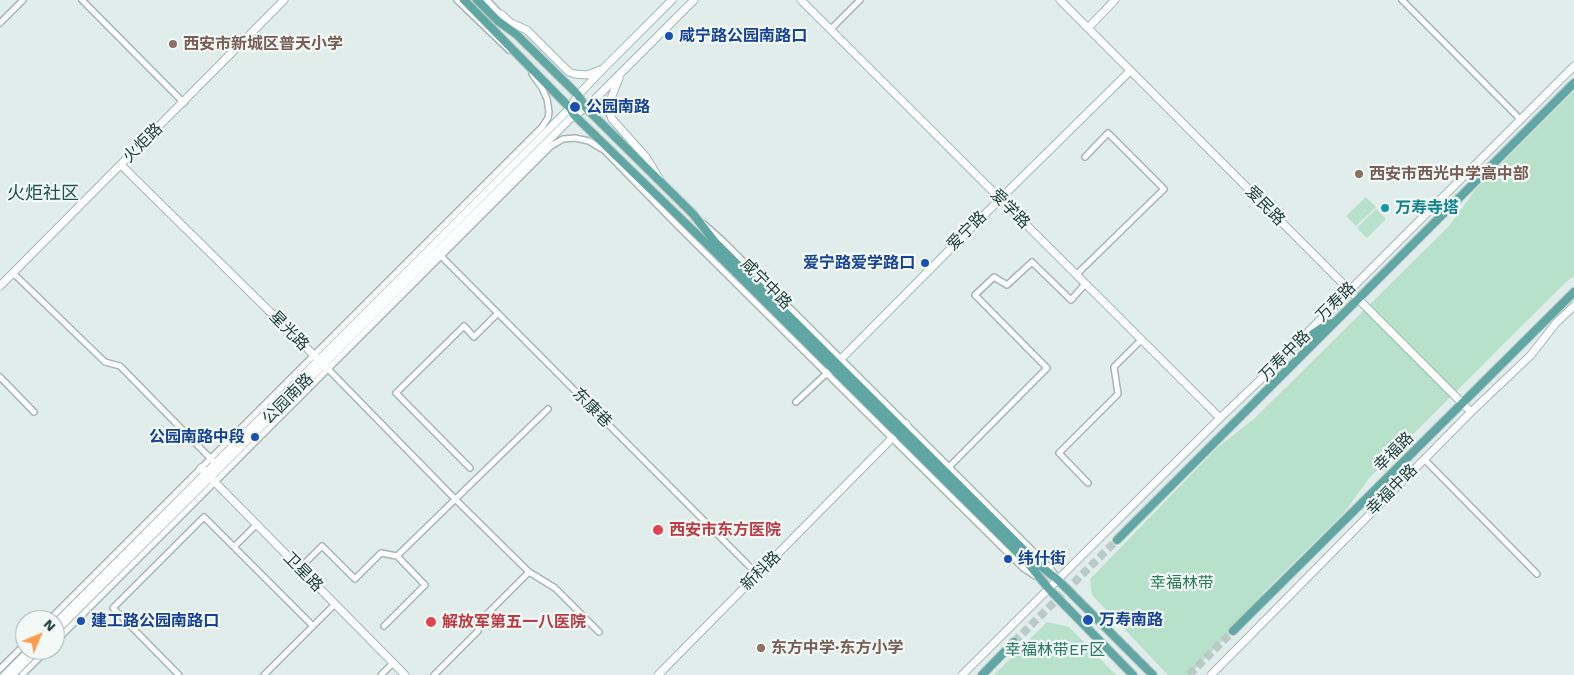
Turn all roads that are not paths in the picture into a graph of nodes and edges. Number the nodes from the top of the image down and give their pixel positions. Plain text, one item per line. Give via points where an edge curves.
1 (23, 0) edge
2 (82, 0) edge
3 (284, 0) edge
4 (457, 0) edge
5 (464, 0) edge
6 (477, 0) edge
7 (487, 0) edge
8 (672, 0) edge
9 (694, 0) edge
10 (801, 0) edge
11 (860, 0) edge
12 (1060, 0) edge
13 (1115, 0) edge
14 (1402, 0) edge
15 (501, 14) junction
16 (0, 23) edge
17 (1088, 28) junction
18 (831, 30) junction
19 (516, 34) junction
20 (525, 64) junction
21 (1574, 66) edge
22 (604, 67) junction
23 (624, 69) junction
24 (1130, 71) junction
25 (1574, 83) edge
26 (578, 95) junction
27 (184, 102) junction
28 (586, 108) junction
29 (572, 111) junction
30 (1521, 120) junction
31 (596, 137) junction
32 (602, 149) junction
33 (1085, 156) dead end
34 (121, 165) junction
35 (662, 183) junction
36 (1000, 199) junction
37 (434, 249) junction
38 (12, 273) junction
39 (1076, 275) junction
40 (1086, 284) junction
41 (0, 286) edge
42 (1350, 291) junction
43 (1574, 292) edge
44 (1359, 299) junction
45 (1574, 306) edge
46 (498, 314) junction
47 (1344, 314) junction
48 (1141, 340) junction
49 (1296, 345) junction
50 (321, 362) junction
51 (834, 365) junction
52 (0, 378) edge
53 (796, 402) dead end
54 (1462, 403) junction
55 (548, 410) dead end
56 (34, 412) dead end
57 (1471, 412) junction
58 (1220, 418) junction
59 (900, 431) junction
60 (1424, 459) junction
61 (213, 461) junction
62 (949, 467) junction
63 (470, 468) dead end
64 (208, 475) junction
65 (1088, 483) dead end
66 (455, 499) junction
67 (256, 525) junction
68 (1117, 540) tunnel mouth
69 (234, 547) junction
70 (397, 556) junction
71 (300, 568) junction
72 (529, 572) junction
73 (757, 574) junction
74 (1536, 574) dead end
75 (1058, 580) junction
76 (1048, 589) junction
77 (335, 604) junction
78 (60, 610) edge
79 (65, 614) edge
80 (65, 622) edge
81 (313, 626) junction
82 (384, 626) dead end
83 (65, 631) edge
84 (1233, 631) tunnel mouth
85 (599, 632) dead end
86 (1014, 642) tunnel mouth
87 (15, 654) edge
88 (20, 660) edge
89 (27, 660) edge
90 (37, 660) edge
91 (393, 663) junction
92 (0, 669) edge
93 (5, 675) edge
94 (12, 675) edge
95 (22, 675) edge
96 (179, 675) edge
97 (264, 675) edge
98 (381, 675) edge
99 (405, 675) edge
100 (434, 675) edge
101 (658, 675) edge
102 (962, 675) edge
103 (982, 675) edge
104 (1133, 675) edge
105 (1153, 675) edge
106 (1211, 675) edge

1 - 16 street
2 - 27 street
3 - 27 main road, 火炬路
4 - 20 street
5 - 20 main road, 咸宁中路
6 - 19 main road, 咸宁中路
7 - 15 street
8 - 22 main road, 公园南路
9 - 23 main road, 公园南路
10 - 18 main road, 爱学路
11 - 18 street
12 - 17 main road, 爱民路
13 - 17 main road
14 - 30 street
15 - 19 street
15 - 22 main road via 527,30 569,72 592,74
17 - 24 main road, 爱民路
18 - 36 main road, 爱学路
19 - 26 main road, 咸宁中路
20 - 29 main road, 咸宁中路
20 - 37 street via 547,99 549,112 545,123
21 - 30 main road, 万寿中路
22 - 26 main road, 公园南路
23 - 28 main road, 公园南路
23 - 35 main road via 611,97 610,116 646,156
24 - 36 main road, 爱宁路
24 - 42 main road, 爱民路
25 - 44 main road, 万寿路
26 - 28 main road, 咸宁中路
26 - 29 main road, 公园南路
27 - 34 main road, 火炬路
28 - 29 main road, 公园南路
28 - 35 main road, 咸宁中路
29 - 31 main road, 咸宁中路
29 - 37 main road, 公园南路
30 - 42 main road, 万寿中路
31 - 32 street
31 - 51 main road, 咸宁中路
32 - 37 street via 589,141 562,139
32 - 51 street
33 - 39 street via 1108,133 1164,189
34 - 38 main road, 火炬路
34 - 50 main road, 星光路
35 - 51 main road, 咸宁中路
36 - 39 main road, 爱学路
36 - 51 main road, 爱宁路
37 - 46 street, 东康巷
37 - 50 main road, 公园南路
37 - 50 street
38 - 41 main road, 火炬路
38 - 61 street via 104,362 120,366
39 - 40 main road, 爱学路
40 - 48 main road, 爱学路
40 - 62 street via 1071,300 1032,262 1007,285 994,277 975,295 1047,368
42 - 44 main road, 爱民路
42 - 49 main road, 万寿中路
43 - 54 main road, 幸福路
44 - 47 main road, 万寿路
44 - 54 main road, 爱民路
45 - 57 main road, 幸福中路 via 1531,355
46 - 63 street via 474,337 464,326 396,393
46 - 73 street, 东康巷
47 - 49 main road
47 - 68 main road, 万寿路
48 - 58 main road, 爱学路
48 - 65 street via 1114,367 1118,394 1059,453
49 - 58 main road, 万寿中路
50 - 61 main road, 公园南路
50 - 64 main road, 公园南路
50 - 66 street, 星光路
51 - 53 street
51 - 59 main road, 咸宁中路
51 - 59 street
52 - 56 street
54 - 57 main road, 爱民路
54 - 84 main road, 幸福路
55 - 66 street
57 - 60 main road, 幸福中路
58 - 75 main road, 万寿中路
59 - 62 street
59 - 73 main road, 新科路
59 - 75 main road, 咸宁中路
59 - 76 main road, 咸宁中路 via 1027,562
60 - 74 street
60 - 106 main road, 幸福中路
61 - 64 main road, 公园南路
62 - 75 street via 1050,568
64 - 67 main road, 卫星路
64 - 78 street
64 - 79 main road, 公园南路
64 - 80 main road, 公园南路
64 - 83 street
66 - 70 street
66 - 72 street, 星光路
67 - 69 street
67 - 71 main road, 卫星路
69 - 81 street
69 - 96 street via 204,517 113,608
70 - 71 street via 381,553 354,579 322,546
70 - 82 street via 426,585
71 - 77 main road, 卫星路
72 - 85 street, 星光路 via 556,588
72 - 100 street via 478,623 478,631
73 - 101 main road, 新科路
75 - 76 main road
75 - 105 main road, 咸宁中路
76 - 102 main road
76 - 104 main road, 咸宁中路
77 - 81 street
77 - 91 main road, 卫星路
81 - 97 street
86 - 103 main road
87 - 92 street
88 - 93 main road
89 - 94 main road
90 - 95 street
91 - 98 street
91 - 99 main road, 卫星路

